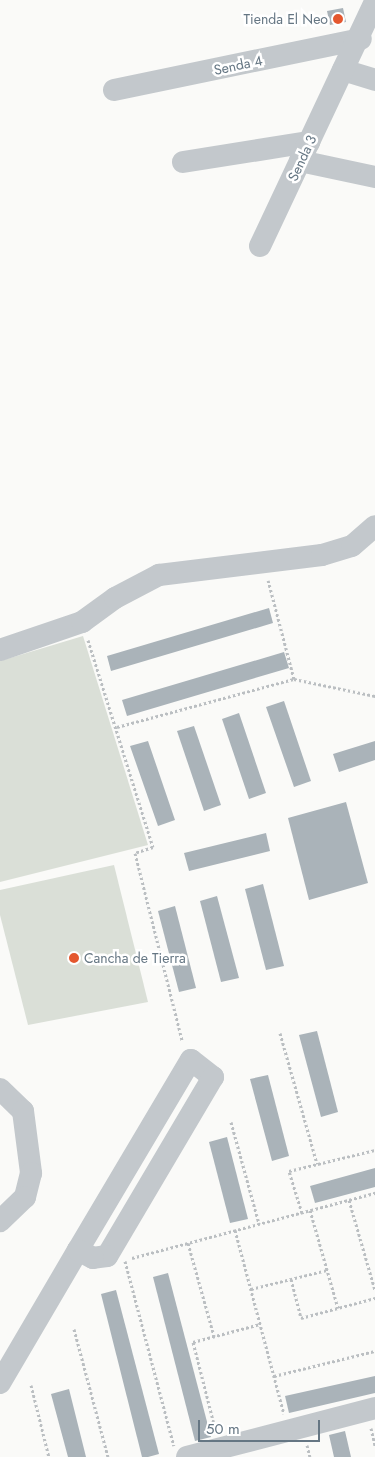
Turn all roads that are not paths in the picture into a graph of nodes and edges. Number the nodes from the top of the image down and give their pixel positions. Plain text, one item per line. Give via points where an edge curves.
1 (375, 2) edge
2 (361, 39) junction
3 (344, 70) junction
4 (375, 80) edge
5 (114, 90) dead end
6 (305, 152) junction
7 (183, 162) dead end
8 (375, 177) edge
9 (260, 246) dead end
10 (375, 526) edge
11 (0, 650) edge
12 (0, 1089) edge
13 (0, 1221) edge
14 (78, 1250) junction
15 (0, 1382) edge
16 (375, 1408) edge
17 (187, 1457) edge

1 - 2 street, Senda 3
2 - 3 street, Senda 3
2 - 5 street, Senda 4
3 - 4 street
3 - 6 street, Senda 3
6 - 7 street
6 - 8 street
6 - 9 street, Senda 3
10 - 11 street via 352,546 264,564 160,575 115,598 82,622
12 - 13 street via 23,1111 31,1173 25,1197
14 - 14 street via 93,1258 107,1256 214,1076 190,1060
14 - 15 street
16 - 17 street

